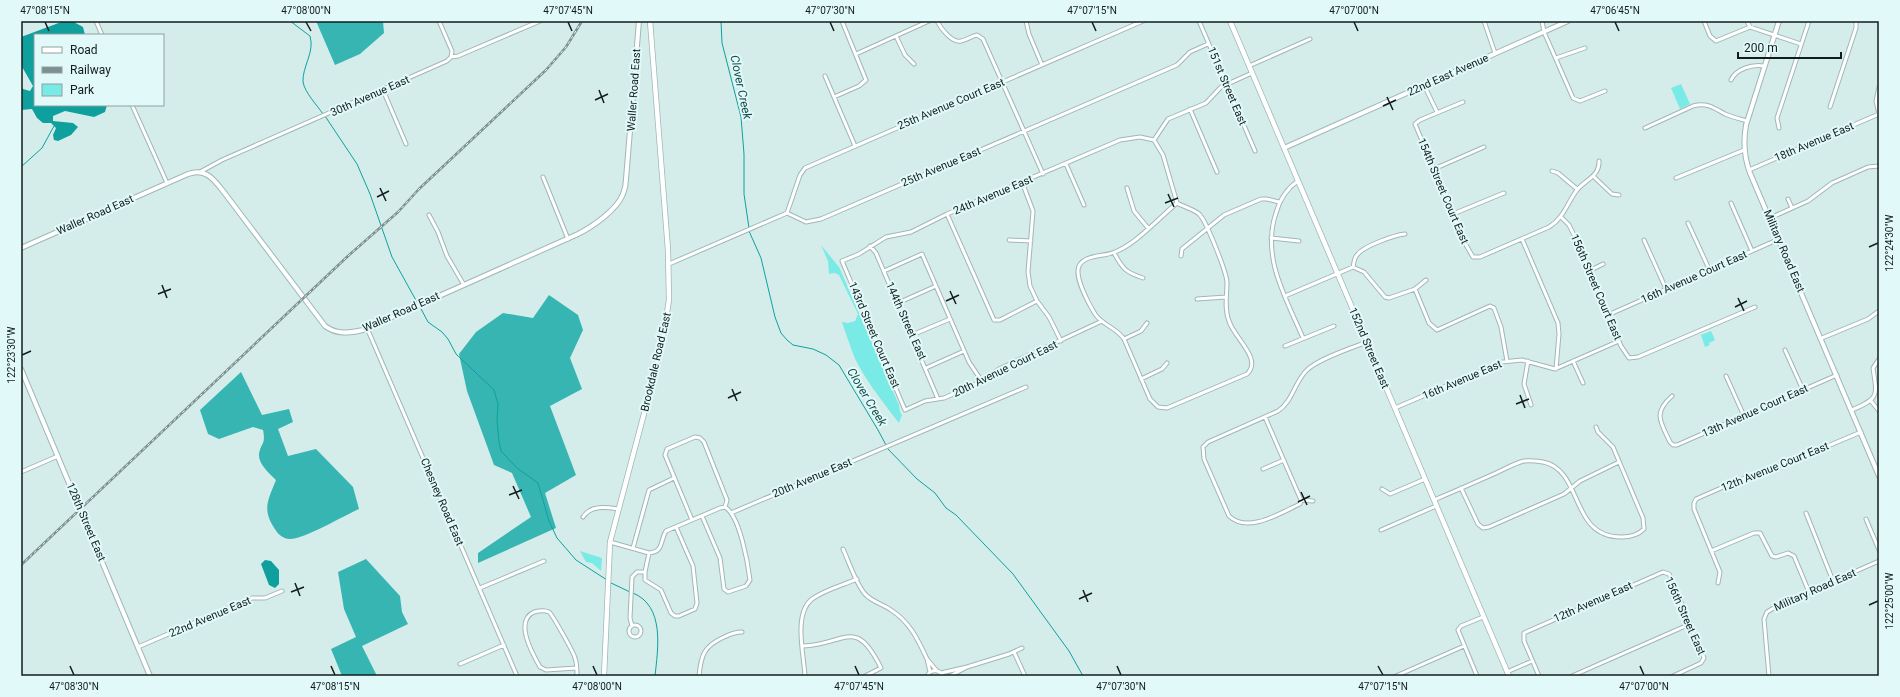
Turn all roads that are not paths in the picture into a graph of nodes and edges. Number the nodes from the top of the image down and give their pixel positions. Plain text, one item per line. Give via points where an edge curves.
1 (96, 21) edge
2 (439, 21) edge
3 (540, 21) edge
4 (639, 21) edge
5 (650, 21) edge
6 (842, 21) edge
7 (929, 21) edge
8 (936, 21) edge
9 (1026, 21) edge
10 (1143, 21) edge
11 (1199, 21) edge
12 (1231, 21) edge
13 (1484, 21) edge
14 (1542, 21) edge
15 (1568, 21) edge
16 (1704, 21) edge
17 (1747, 21) edge
18 (1780, 21) edge
19 (1809, 21) edge
20 (1856, 21) edge
21 (1750, 27) junction
22 (1544, 32) junction
23 (102, 34) edge
24 (1775, 35) junction
25 (896, 36) junction
26 (1310, 39) dead end
27 (1208, 44) junction
28 (1801, 44) junction
29 (1585, 48) dead end
30 (856, 54) junction
31 (1495, 54) junction
32 (451, 57) junction
33 (1556, 58) junction
34 (914, 64) dead end
35 (1042, 65) junction
36 (1249, 66) junction
37 (1764, 66) junction
38 (1252, 74) junction
39 (825, 76) dead end
40 (1731, 80) dead end
41 (1002, 82) junction
42 (1226, 84) junction
43 (1424, 85) junction
44 (1879, 88) edge
45 (383, 90) junction
46 (1605, 91) dead end
47 (834, 97) junction
48 (1463, 102) dead end
49 (132, 106) edge
50 (1830, 107) dead end
51 (1190, 109) junction
52 (1437, 112) junction
53 (1879, 114) edge
54 (1747, 120) junction
55 (1645, 128) dead end
56 (1779, 128) dead end
57 (1024, 131) junction
58 (1154, 140) junction
59 (406, 144) dead end
60 (855, 146) junction
61 (1484, 147) dead end
62 (1284, 148) junction
63 (1744, 150) junction
64 (1255, 152) dead end
65 (1599, 161) dead end
66 (1066, 164) junction
67 (1879, 166) edge
68 (1434, 169) junction
69 (1748, 170) junction
70 (1552, 171) dead end
71 (200, 172) junction
72 (1217, 172) dead end
73 (1043, 174) junction
74 (1593, 176) junction
75 (543, 177) dead end
76 (1676, 178) dead end
77 (1298, 181) junction
78 (1022, 182) junction
79 (167, 183) junction
80 (1127, 188) dead end
81 (1577, 189) junction
82 (1504, 193) dead end
83 (1619, 195) dead end
84 (1788, 199) dead end
85 (1278, 202) junction
86 (1177, 203) junction
87 (1731, 203) dead end
88 (1084, 205) dead end
89 (1792, 208) junction
90 (787, 213) junction
91 (947, 214) junction
92 (1453, 214) junction
93 (429, 215) dead end
94 (1561, 217) junction
95 (1770, 218) junction
96 (1688, 223) dead end
97 (1148, 228) junction
98 (1207, 228) junction
99 (1405, 234) dead end
100 (568, 238) junction
101 (1271, 238) junction
102 (1522, 239) junction
103 (1779, 239) junction
104 (1009, 240) dead end
105 (1644, 240) dead end
106 (1031, 241) junction
107 (1299, 241) dead end
108 (870, 246) junction
109 (21, 248) edge
110 (1752, 251) junction
111 (1114, 253) junction
112 (1181, 256) dead end
113 (842, 261) joint
114 (669, 264) junction
115 (1603, 264) dead end
116 (1353, 267) junction
117 (884, 271) junction
118 (1589, 271) junction
119 (1710, 271) junction
120 (1338, 274) junction
121 (1142, 278) dead end
122 (1426, 280) dead end
123 (464, 285) junction
124 (936, 286) junction
125 (1415, 289) junction
126 (1666, 290) junction
127 (1285, 296) junction
128 (1226, 297) junction
129 (1197, 299) dead end
130 (1037, 301) junction
131 (898, 303) junction
132 (1755, 307) dead end
133 (1879, 311) edge
134 (1608, 315) junction
135 (950, 319) junction
136 (1102, 321) junction
137 (1147, 323) dead end
138 (1334, 326) dead end
139 (367, 328) junction
140 (912, 335) junction
141 (1303, 338) junction
142 (1822, 338) junction
143 (1124, 339) junction
144 (1061, 341) junction
145 (1619, 341) junction
146 (1366, 342) junction
147 (1285, 346) dead end
148 (1785, 350) dead end
149 (964, 351) junction
150 (1879, 359) edge
151 (1507, 360) junction
152 (1528, 361) junction
153 (1573, 361) junction
154 (1167, 363) dead end
155 (926, 368) junction
156 (21, 369) edge
157 (1556, 369) junction
158 (1837, 375) junction
159 (1726, 376) dead end
160 (1141, 379) junction
161 (981, 380) junction
162 (1583, 383) dead end
163 (1026, 387) dead end
164 (1803, 390) junction
165 (1672, 396) dead end
166 (938, 398) junction
167 (1871, 401) junction
168 (1531, 405) dead end
169 (1395, 408) junction
170 (906, 410) joint
171 (1852, 410) junction
172 (1879, 411) edge
173 (1744, 416) junction
174 (1265, 417) junction
175 (1596, 427) dead end
176 (1861, 432) junction
177 (58, 456) junction
178 (1284, 460) junction
179 (1620, 462) junction
180 (1877, 468) edge
181 (1263, 469) dead end
182 (21, 472) edge
183 (1879, 476) edge
184 (674, 478) junction
185 (1425, 479) junction
186 (1461, 488) junction
187 (1382, 489) dead end
188 (1571, 489) junction
189 (1301, 500) junction
190 (1434, 500) junction
191 (1313, 501) dead end
192 (1436, 506) junction
193 (726, 507) junction
194 (618, 509) junction
195 (731, 513) junction
196 (1806, 513) dead end
197 (702, 516) junction
198 (583, 517) dead end
199 (1866, 519) dead end
200 (692, 520) junction
201 (676, 526) junction
202 (1381, 530) dead end
203 (610, 542) junction
204 (633, 548) junction
205 (844, 549) dead end
206 (1879, 550) edge
207 (1712, 551) junction
208 (649, 553) junction
209 (544, 561) dead end
210 (1879, 561) edge
211 (645, 572) junction
212 (1665, 572) joint
213 (857, 579) junction
214 (1833, 582) junction
215 (1718, 583) dead end
216 (480, 588) junction
217 (282, 591) dead end
218 (1809, 592) junction
219 (1483, 617) junction
220 (1690, 624) junction
221 (632, 626) junction
222 (742, 632) dead end
223 (504, 645) junction
224 (803, 646) junction
225 (1464, 646) junction
226 (138, 647) junction
227 (1022, 648) dead end
228 (1014, 652) junction
229 (927, 660) junction
230 (1532, 661) junction
231 (460, 664) dead end
232 (967, 667) junction
233 (576, 668) junction
234 (937, 670) junction
235 (930, 672) junction
236 (1508, 674) edge
237 (942, 675) edge
238 (150, 676) edge
239 (517, 676) edge
240 (577, 676) edge
241 (604, 676) edge
242 (699, 676) edge
243 (806, 676) edge
244 (865, 676) edge
245 (928, 676) edge
246 (950, 676) edge
247 (1025, 676) edge
248 (1396, 676) edge
249 (1477, 676) edge
250 (1539, 676) edge
251 (1572, 676) edge
252 (1673, 676) edge
253 (1769, 676) edge

1 - 23 street
2 - 32 street via 452,51
3 - 32 street, 30th Avenue East
4 - 100 street, Waller Road East via 624,192 616,206 598,221
5 - 114 main road, Brookdale Road East
6 - 30 street
7 - 25 street
8 - 41 street via 954,40 962,41 975,35 980,36
9 - 35 street
10 - 35 street, 25th Avenue Court East
11 - 27 street, 151st Street East
12 - 36 main road, 152nd Street East
13 - 31 street
14 - 22 street
15 - 22 street, 22nd East Avenue
16 - 21 street via 1714,40 1720,40
17 - 21 street
18 - 24 street, Military Road East
19 - 28 street
20 - 50 street via 1856,28
21 - 24 street
22 - 31 street, 22nd East Avenue
22 - 33 street
24 - 28 street
24 - 37 street, Military Road East
25 - 30 street
25 - 34 street via 905,55
26 - 36 street
27 - 42 street, 151st Street East
27 - 57 street, 25th Avenue East via 1190,52 1177,65
28 - 56 street via 1777,118
29 - 33 street
30 - 47 street via 866,80 859,86
31 - 43 street, 22nd East Avenue
32 - 45 street, 30th Avenue East
33 - 46 street via 1576,100 1580,101
35 - 41 street, 25th Avenue Court East
36 - 38 main road, 152nd Street East
37 - 40 street via 1755,65 1742,70
37 - 54 street, Military Road East
38 - 42 street
38 - 62 main road, 152nd Street East
39 - 47 street
41 - 57 street
41 - 60 street, 25th Avenue Court East
42 - 51 street via 1216,90 1209,100
42 - 64 street, 151st Street East
43 - 52 street
43 - 62 street, 22nd East Avenue
44 - 53 street via 1876,101
45 - 59 street
45 - 71 street, 30th Avenue East
47 - 60 street
48 - 52 street
49 - 79 street
51 - 58 street via 1168,119
51 - 72 street
52 - 68 street, 154th Street Court East via 1415,124
53 - 69 street, 18th Avenue East
54 - 55 street via 1725,114 1710,105 1701,105 1693,106
54 - 63 street, Military Road East
57 - 73 street
57 - 90 street, 25th Avenue East via 815,221 806,222
58 - 66 street, 24th Avenue East via 1135,137 1120,140
58 - 86 street via 1163,155
60 - 90 street, 25th Avenue Court East via 803,170
61 - 68 street
62 - 77 main road, 152nd Street East
63 - 69 street, Military Road East
63 - 76 street
65 - 74 street
66 - 73 street, 24th Avenue East
66 - 88 street
67 - 89 street via 1868,167 1832,183 1816,196
68 - 92 street, 154th Street Court East
69 - 95 street, Military Road East
70 - 81 street
71 - 79 street, Waller Road East via 192,172
71 - 139 street, Waller Road East via 213,178 325,326 336,332 346,333
73 - 78 street, 24th Avenue East
74 - 81 street
74 - 83 street via 1612,194
75 - 100 street
77 - 85 street via 1288,188
77 - 120 main road, 152nd Street East
78 - 91 street, 24th Avenue East
78 - 106 street via 1032,211
79 - 109 street, Waller Road East
80 - 97 street via 1134,211
81 - 94 street
82 - 92 street
84 - 89 street
85 - 98 street via 1261,199 1224,215
85 - 101 street
86 - 97 street
86 - 98 street via 1200,215
87 - 110 street
89 - 95 street
90 - 114 street
91 - 108 street, 24th Avenue East via 911,232 886,237
91 - 130 street via 994,320 1000,320
92 - 102 street, 154th Street Court East via 1473,257 1480,257
93 - 123 street via 447,256
94 - 102 street via 1551,226
94 - 118 street, 156th Street Court East via 1569,225
95 - 103 street, Military Road East
96 - 119 street
97 - 111 street
98 - 112 street via 1182,249
98 - 128 street via 1225,273
99 - 116 street via 1396,235 1360,251 1355,257
100 - 123 street, Waller Road East
101 - 107 street
101 - 127 street via 1273,265
102 - 157 street via 1558,323
103 - 110 street, 16th Avenue Court East
103 - 142 street, Military Road East
104 - 106 street
105 - 126 street
106 - 130 street via 1029,278
108 - 113 street, 24th Avenue East
108 - 117 street, 144th Street East
110 - 119 street, 16th Avenue Court East
111 - 121 street via 1124,270
111 - 136 street via 1085,260 1079,265 1077,276 1092,309
113 - 170 street, 143rd Street Court East
114 - 194 main road, Brookdale Road East via 669,300 662,342 648,403
115 - 118 street
116 - 120 street
116 - 125 street via 1364,272 1387,298
117 - 124 street via 922,254
117 - 131 street, 144th Street East
118 - 134 street, 156th Street Court East
119 - 126 street, 16th Avenue Court East
120 - 127 street
120 - 146 main road, 152nd Street East
122 - 125 street
123 - 139 street, Waller Road East
124 - 131 street
124 - 135 street
125 - 151 street via 1429,323 1437,330 1492,307 1495,309 1502,327
126 - 134 street, 16th Avenue Court East
127 - 141 street
128 - 129 street
128 - 160 street via 1229,323 1252,358 1251,368 1244,375 1164,408 1158,407 1150,399
130 - 144 street via 1049,317
131 - 140 street, 144th Street East
132 - 145 street, 156th Street Court East via 1638,357 1630,358
133 - 142 street via 1868,319
134 - 145 street, 156th Street Court East
135 - 140 street
135 - 149 street
136 - 143 street
136 - 144 street, 20th Avenue Court East
137 - 143 street via 1141,331
138 - 141 street
139 - 216 street, Chesney Road East
140 - 155 street, 144th Street East
141 - 147 street
142 - 158 street, Military Road East
143 - 160 street
144 - 161 street, 20th Avenue Court East
145 - 153 street
146 - 169 main road, 152nd Street East
146 - 174 street via 1307,369 1282,408
148 - 164 street
149 - 155 street
149 - 161 street
150 - 167 street via 1873,368 1877,385
151 - 152 street, 16th Avenue East
151 - 169 street, 16th Avenue East
152 - 157 street, 16th Avenue East
152 - 168 street via 1524,384
153 - 157 street
153 - 162 street
154 - 160 street via 1162,369
155 - 166 street, 144th Street East
156 - 177 street, 128th Street East
158 - 164 street, 13th Avenue Court East
158 - 171 street, Military Road East
159 - 173 street
161 - 166 street, 20th Avenue Court East
163 - 195 street, 20th Avenue East
164 - 173 street, 13th Avenue Court East
165 - 173 street, 13th Avenue Court East via 1661,407 1659,414 1673,445
166 - 170 street, 20th Avenue Court East via 924,401
167 - 171 street
167 - 172 street
169 - 185 main road, 152nd Street East
171 - 176 street, Military Road East
174 - 178 street
174 - 189 street via 1208,442 1202,450 1228,516 1238,522 1258,522 1300,504
175 - 179 street via 1613,447
176 - 180 street, Military Road East
176 - 207 street, 12th Avenue Court East via 1699,498 1693,505
177 - 182 street
177 - 226 street, 128th Street East
178 - 181 street
178 - 189 street
179 - 188 street via 1590,475
179 - 188 street via 1643,518 1644,529 1638,534 1624,537 1600,532 1585,518
180 - 183 street, Military Road East
184 - 193 street via 665,457 667,449 695,437 700,438 727,500
184 - 200 street
184 - 204 street via 649,490
185 - 187 street via 1392,494
185 - 190 main road, 152nd Street East
186 - 188 street via 1521,462 1536,461 1557,468 1566,477
186 - 188 street via 1478,524 1486,528
186 - 190 street
189 - 191 street
190 - 192 main road, 152nd Street East
192 - 202 street
192 - 219 main road, 152nd Street East
193 - 195 street
193 - 197 street
194 - 198 street via 596,508 588,511
194 - 203 main road, Brookdale Road East
195 - 197 street via 747,552 750,580 746,586 728,592 724,586 720,558
196 - 214 street
197 - 200 street
199 - 206 street
200 - 201 street
201 - 208 street via 665,532 658,551
201 - 211 street via 693,566 696,607 675,616 671,613 661,590 645,580
203 - 204 street
203 - 241 main road, Brookdale Road East
204 - 208 street
205 - 213 street
207 - 215 street via 1720,572
207 - 218 street via 1754,533 1760,533 1772,556 1790,553 1794,556
208 - 211 street
209 - 216 street
210 - 214 street, Military Road East
211 - 221 street via 637,572 632,577
212 - 220 street, 156th Street East via 1671,578
212 - 230 street, 12th Avenue East via 1523,634
213 - 224 street via 809,602 800,620
213 - 229 street via 869,598 906,621
214 - 218 street, Military Road East
216 - 223 street, Chesney Road East
217 - 226 street, 22nd Avenue East via 265,598 252,598
218 - 253 street, Military Road East via 1771,608 1765,615
219 - 225 street via 1460,628 1459,634
219 - 236 main road, 152nd Street East
220 - 251 street
220 - 252 street, 156th Street East via 1704,661
221 - 221 street via 629,632 631,636 637,637 641,629
222 - 242 street via 734,632 710,644 702,656
223 - 231 street
223 - 239 street, Chesney Road East
224 - 243 street
224 - 244 street via 820,645 845,636 863,641 870,647 881,668
225 - 248 street
225 - 249 street
226 - 238 street, 128th Street East
227 - 228 street
228 - 232 street
228 - 247 street
229 - 234 street
229 - 235 street
230 - 236 street
230 - 250 street
232 - 237 street
232 - 246 street
233 - 233 street via 574,654 551,614 540,611 532,613 525,621 524,630 541,669
233 - 240 street
234 - 235 street
234 - 237 street
235 - 245 street

